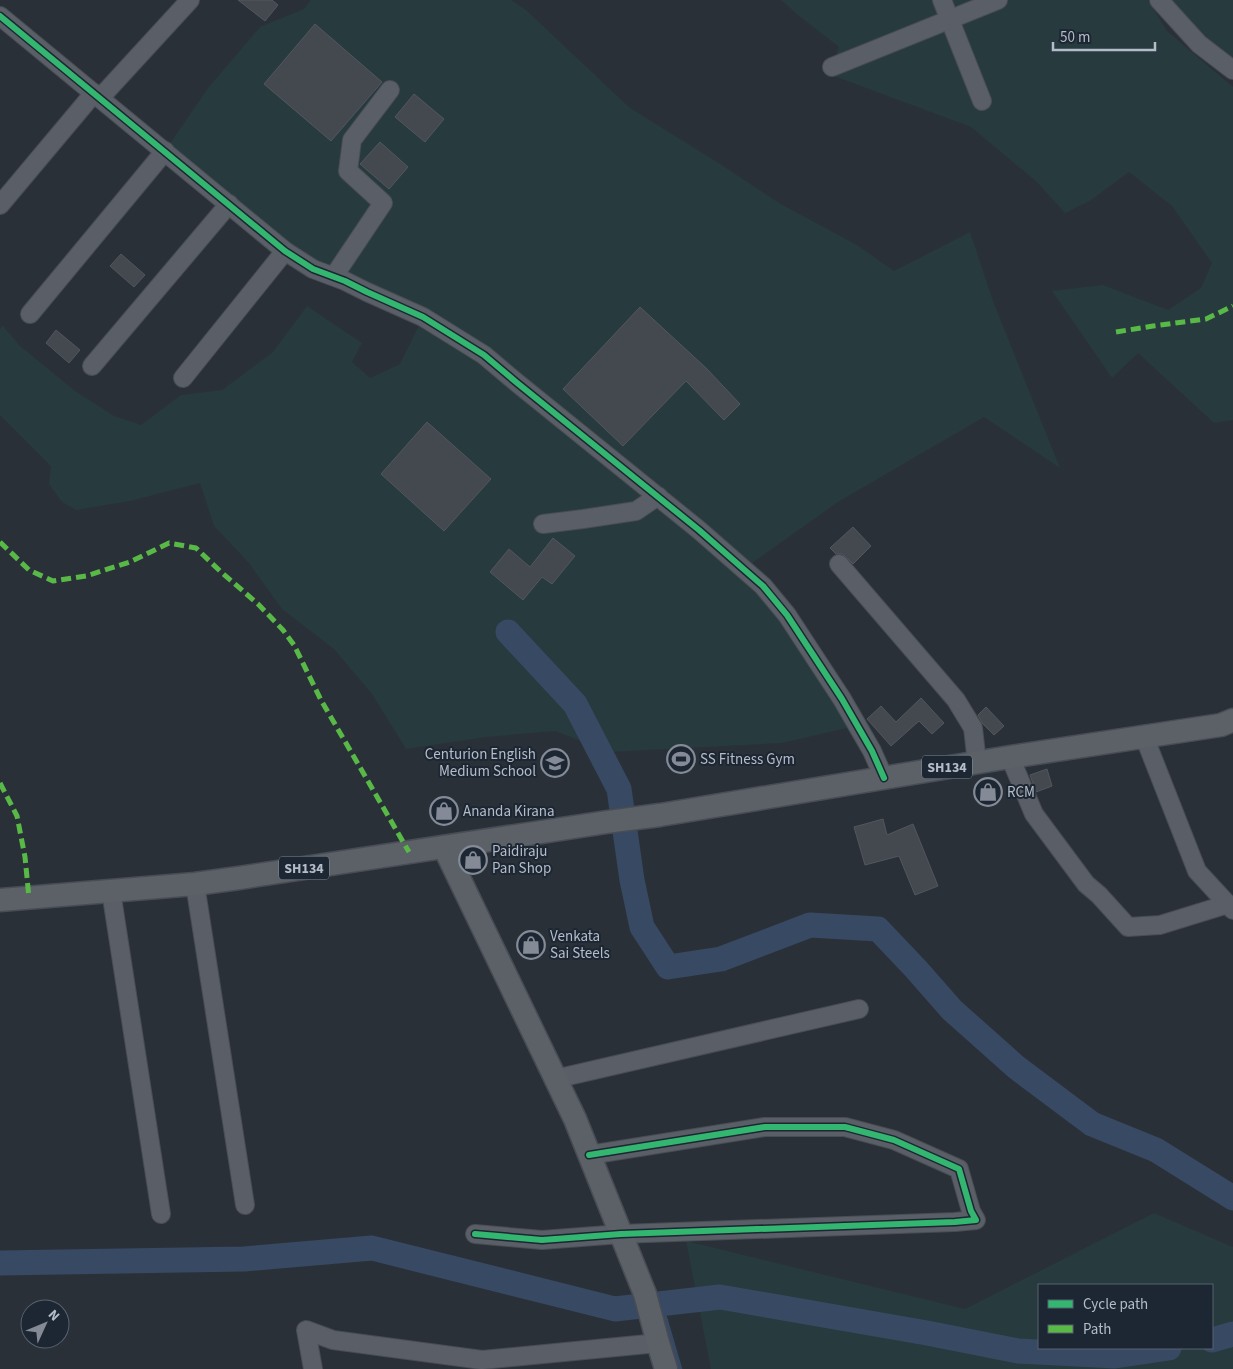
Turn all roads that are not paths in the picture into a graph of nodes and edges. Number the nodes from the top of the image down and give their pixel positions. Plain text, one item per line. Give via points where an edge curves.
1 (190, 0) edge
2 (942, 0) edge
3 (998, 0) edge
4 (1159, 0) edge
5 (0, 16) edge
6 (950, 20) junction
7 (832, 67) dead end
8 (1233, 70) edge
9 (390, 90) dead end
10 (97, 96) junction
11 (982, 101) dead end
12 (165, 151) junction
13 (229, 204) junction
14 (0, 205) edge
15 (285, 251) junction
16 (334, 276) junction
17 (30, 314) dead end
18 (92, 366) dead end
19 (183, 378) dead end
20 (658, 496) junction
21 (543, 524) dead end
22 (839, 564) dead end
23 (1233, 720) edge
24 (1144, 736) junction
25 (1010, 757) junction
26 (977, 762) junction
27 (884, 778) junction
28 (444, 847) junction
29 (195, 884) junction
30 (111, 891) junction
31 (0, 900) edge
32 (1230, 907) edge
33 (859, 1010) dead end
34 (555, 1079) junction
35 (589, 1155) junction
36 (245, 1205) dead end
37 (161, 1214) dead end
38 (475, 1234) dead end
39 (621, 1234) junction
40 (656, 1333) junction
41 (314, 1369) edge
42 (666, 1369) edge

1 - 10 street
2 - 6 street
3 - 6 street
4 - 8 street via 1199,44
5 - 10 street
6 - 7 street
6 - 11 street
9 - 16 street via 352,140 348,171 384,203
10 - 12 street
10 - 14 street
12 - 13 street
12 - 17 street
13 - 15 street
13 - 18 street
15 - 16 street via 313,269
15 - 19 street
16 - 20 street via 423,317 484,355
20 - 21 street via 636,511
20 - 27 street via 763,586 787,615 842,699
22 - 26 street via 956,700 973,728
23 - 24 main road, SH134 via 1221,725
24 - 25 main road, SH134
24 - 32 street via 1197,871
25 - 26 main road, SH134
25 - 32 street via 1034,814 1086,884 1128,927 1160,925
26 - 27 main road, SH134
27 - 28 main road, SH134
28 - 29 main road, SH134
28 - 34 main road
29 - 30 main road, SH134
29 - 36 street
30 - 31 main road, SH134
30 - 37 street
33 - 34 street
34 - 35 main road
35 - 39 main road
35 - 39 street via 765,1127 845,1127 894,1140 960,1169 976,1220
38 - 39 street via 542,1240
39 - 40 main road via 645,1294
40 - 41 street via 482,1360 333,1340 306,1330
40 - 42 main road

